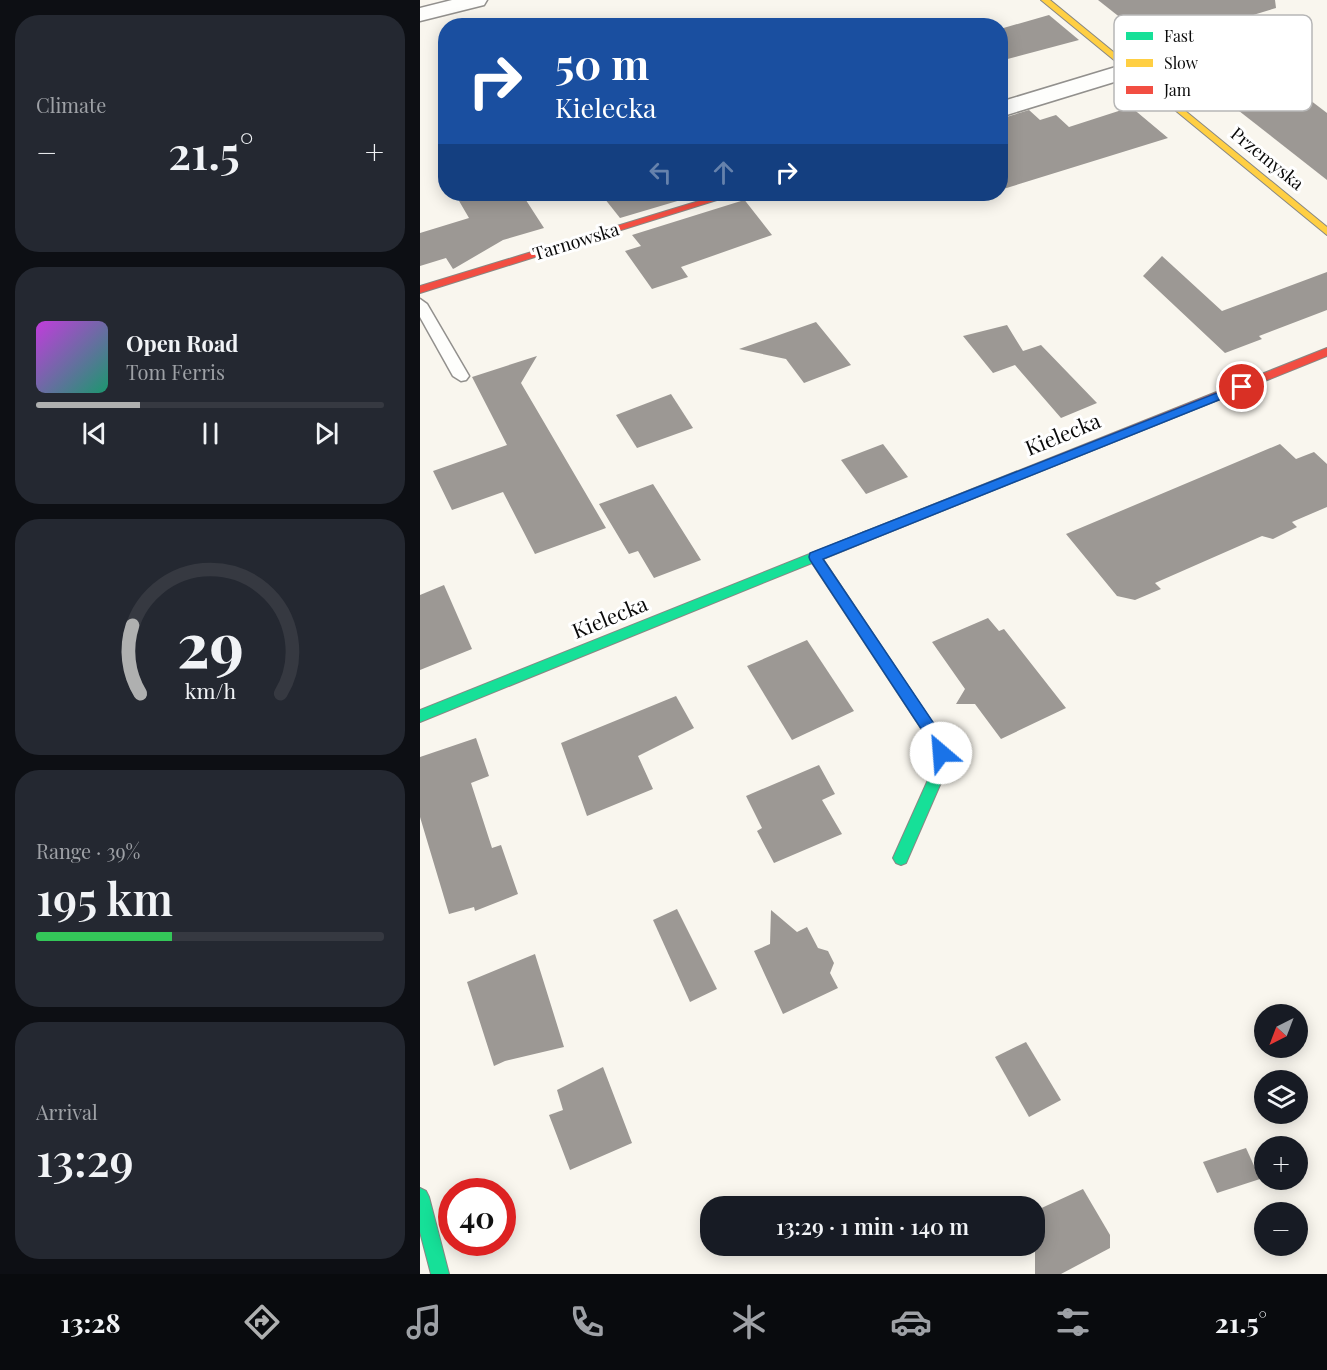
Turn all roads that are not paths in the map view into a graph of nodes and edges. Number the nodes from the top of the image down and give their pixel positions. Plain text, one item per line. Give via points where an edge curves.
1 (476, 0) edge
2 (1045, 0) edge
3 (420, 15) edge
4 (1114, 58) edge
5 (1114, 75) edge
6 (1008, 108) edge
7 (1179, 111) edge
8 (708, 201) edge
9 (1327, 232) edge
10 (420, 290) edge
11 (420, 304) edge
12 (1327, 352) edge
13 (461, 376) dead end
14 (815, 557) junction
15 (420, 716) edge
16 (901, 858) dead end
17 (420, 1197) edge
18 (440, 1274) edge

1 - 3 street
2 - 4 street, Przemyska
5 - 6 street
7 - 9 street, Przemyska
8 - 10 street, Tarnowska
11 - 13 lane
12 - 14 street, Kielecka
14 - 15 street, Kielecka
14 - 16 street via 932,732 941,753 939,771
17 - 18 street

